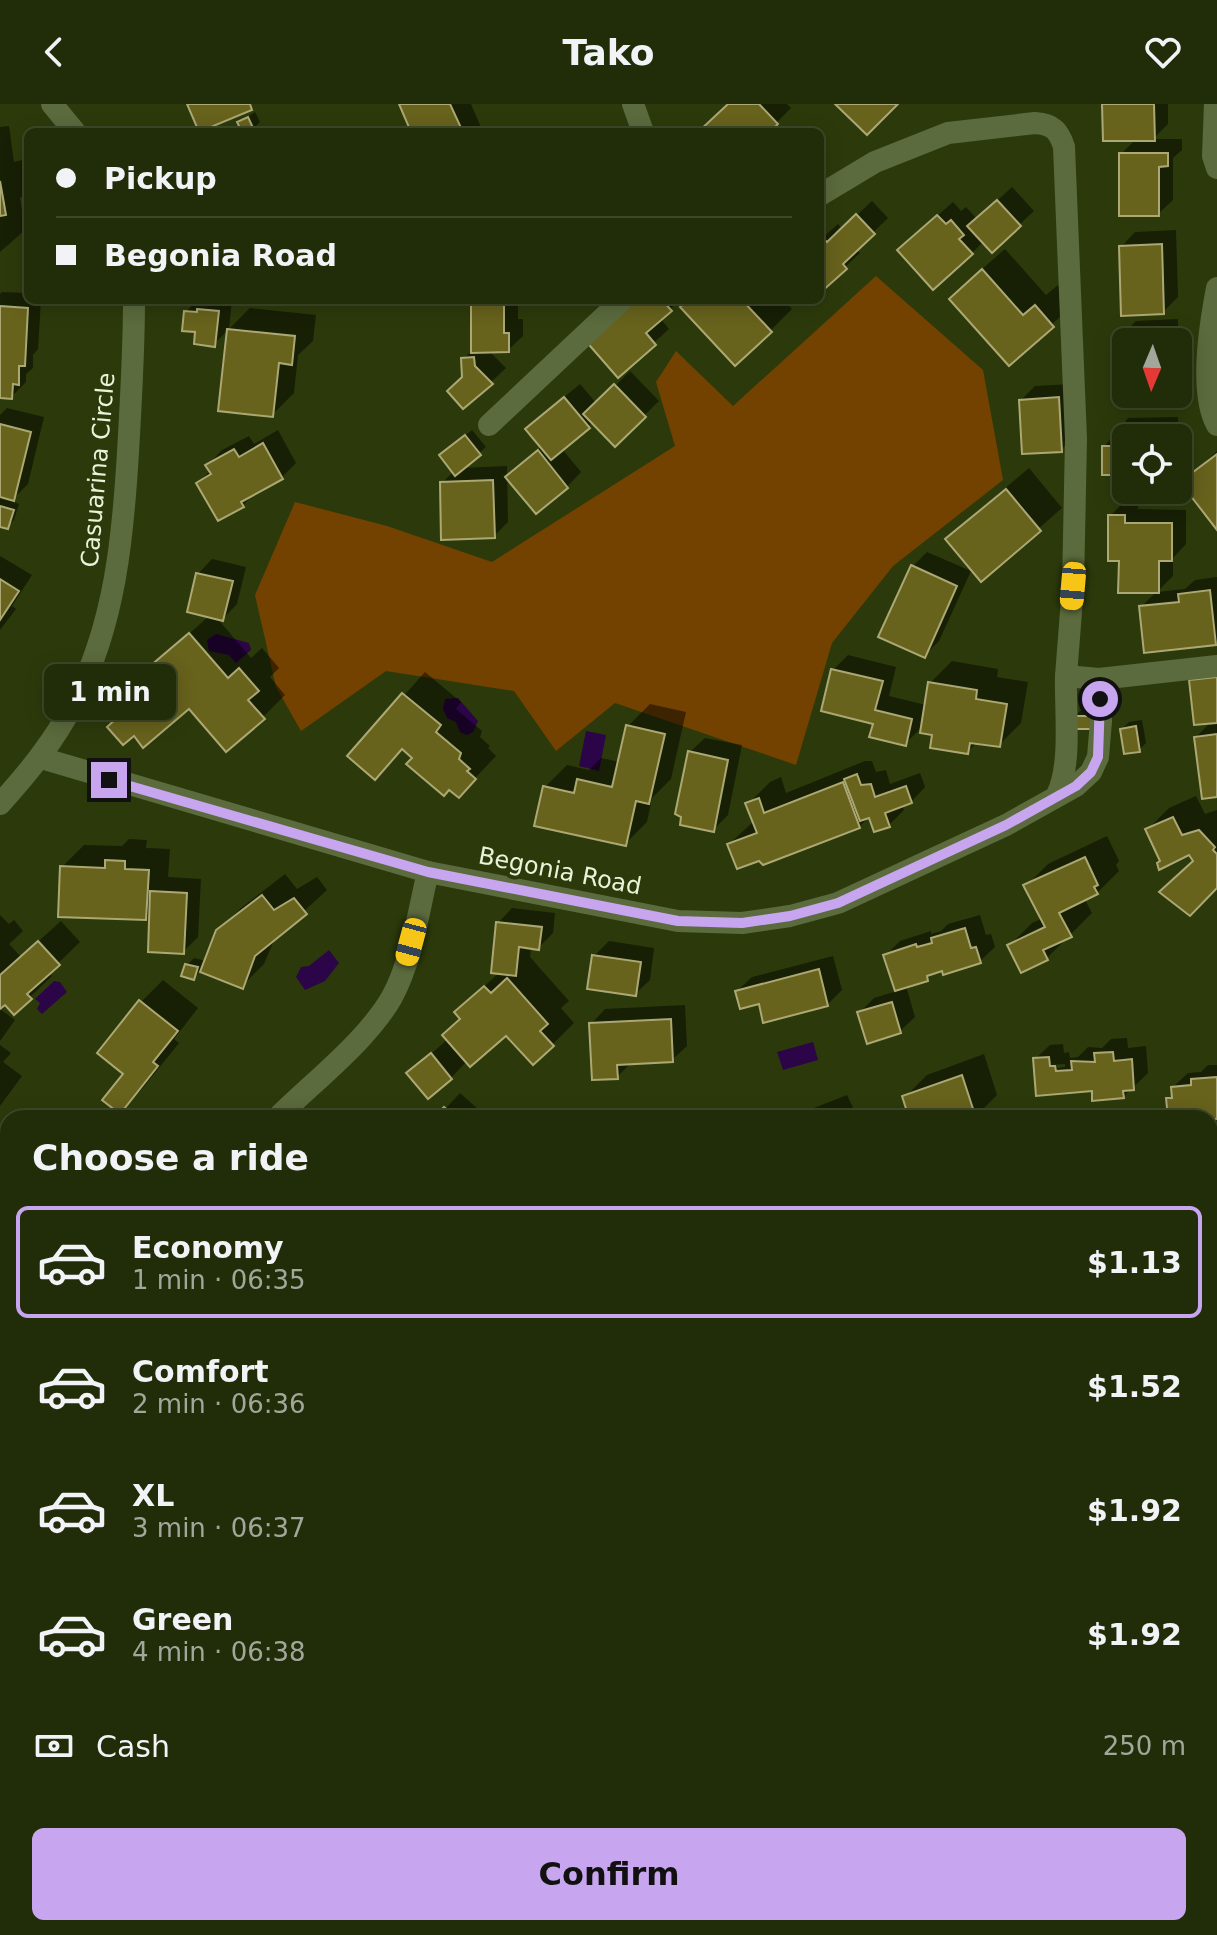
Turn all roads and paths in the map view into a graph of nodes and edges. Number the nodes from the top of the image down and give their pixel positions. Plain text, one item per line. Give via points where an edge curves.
1 (52, 104) edge
2 (633, 104) edge
3 (1215, 104) edge
4 (72, 128) edge
5 (642, 128) edge
6 (1217, 168) edge
7 (824, 193) edge
8 (1217, 288) edge
9 (134, 304) edge
10 (618, 304) edge
11 (489, 425) dead end
12 (1217, 425) edge
13 (1217, 666) edge
14 (1066, 676) junction
15 (1099, 679) junction
16 (41, 758) junction
17 (1057, 795) junction
18 (0, 804) edge
19 (428, 872) junction
20 (285, 1110) edge

1 - 4 street
2 - 5 street
3 - 6 street
7 - 14 street via 875,162 948,133 1035,123 1060,134 1076,439
8 - 12 street via 1207,383
9 - 16 street, Casuarina Circle via 123,532 111,599 75,701
10 - 11 street
13 - 15 street
14 - 15 street
14 - 17 street via 1065,760
15 - 17 street, Begonia Road via 1098,757 1083,780
16 - 18 street, Casuarina Circle
16 - 19 street, Begonia Road
17 - 19 street, Begonia Road via 1006,825 838,903 742,923 678,921
19 - 20 street via 393,995 357,1041

